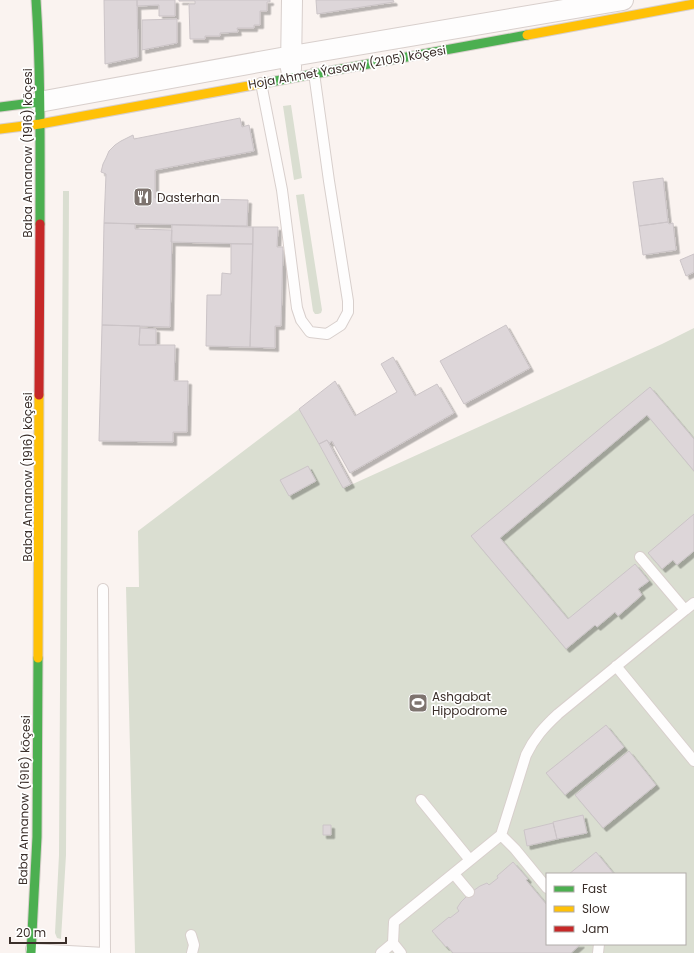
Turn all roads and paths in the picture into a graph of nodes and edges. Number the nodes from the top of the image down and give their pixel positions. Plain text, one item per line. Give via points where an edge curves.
1 (36, 0) edge
2 (292, 0) edge
3 (623, 0) edge
4 (694, 4) edge
5 (292, 56) junction
6 (314, 73) junction
7 (291, 77) junction
8 (262, 83) junction
9 (39, 102) junction
10 (0, 107) edge
11 (40, 124) junction
12 (0, 129) edge
13 (640, 557) dead end
14 (103, 589) dead end
15 (694, 603) edge
16 (685, 610) junction
17 (616, 666) junction
18 (694, 761) edge
19 (421, 800) dead end
20 (501, 835) junction
21 (470, 860) junction
22 (454, 874) junction
23 (546, 887) edge
24 (469, 892) dead end
25 (191, 935) dead end
26 (393, 943) junction
27 (31, 951) edge
28 (105, 953) edge
29 (192, 953) edge
30 (381, 953) edge
31 (401, 953) edge

1 - 9 main road, Baba Annanow (1916) köçesi
2 - 5 street
3 - 5 street, Hoja Ahmet Ýasawy (2105) köçesi
4 - 6 main road, Hoja Ahmet Ýasawy (2105) köçesi
5 - 7 street
5 - 9 street, Hoja Ahmet Ýasawy (2105) köçesi
6 - 7 main road, Hoja Ahmet Ýasawy (2105) köçesi
6 - 8 lane via 348,301 348,312 341,325 327,334 310,332 301,320 297,308 282,190
7 - 8 main road, Hoja Ahmet Ýasawy (2105) köçesi
8 - 11 main road, Hoja Ahmet Ýasawy (2105) köçesi
9 - 10 main road, Hoja Ahmet Ýasawy (2105) köçesi
9 - 11 main road, Baba Annanow (1916) köçesi
11 - 12 main road, Hoja Ahmet Ýasawy (2105) köçesi
11 - 27 main road, Baba Annanow (1916) köçesi via 37,837
13 - 16 lane
14 - 28 lane
15 - 16 lane
16 - 17 lane
17 - 18 lane
17 - 20 lane via 558,714 543,728 531,745
19 - 21 lane
20 - 21 lane
20 - 23 lane
21 - 22 lane
22 - 24 lane
22 - 26 lane via 394,922
25 - 29 lane via 194,945
26 - 30 lane
26 - 31 lane
27 - 28 lane

